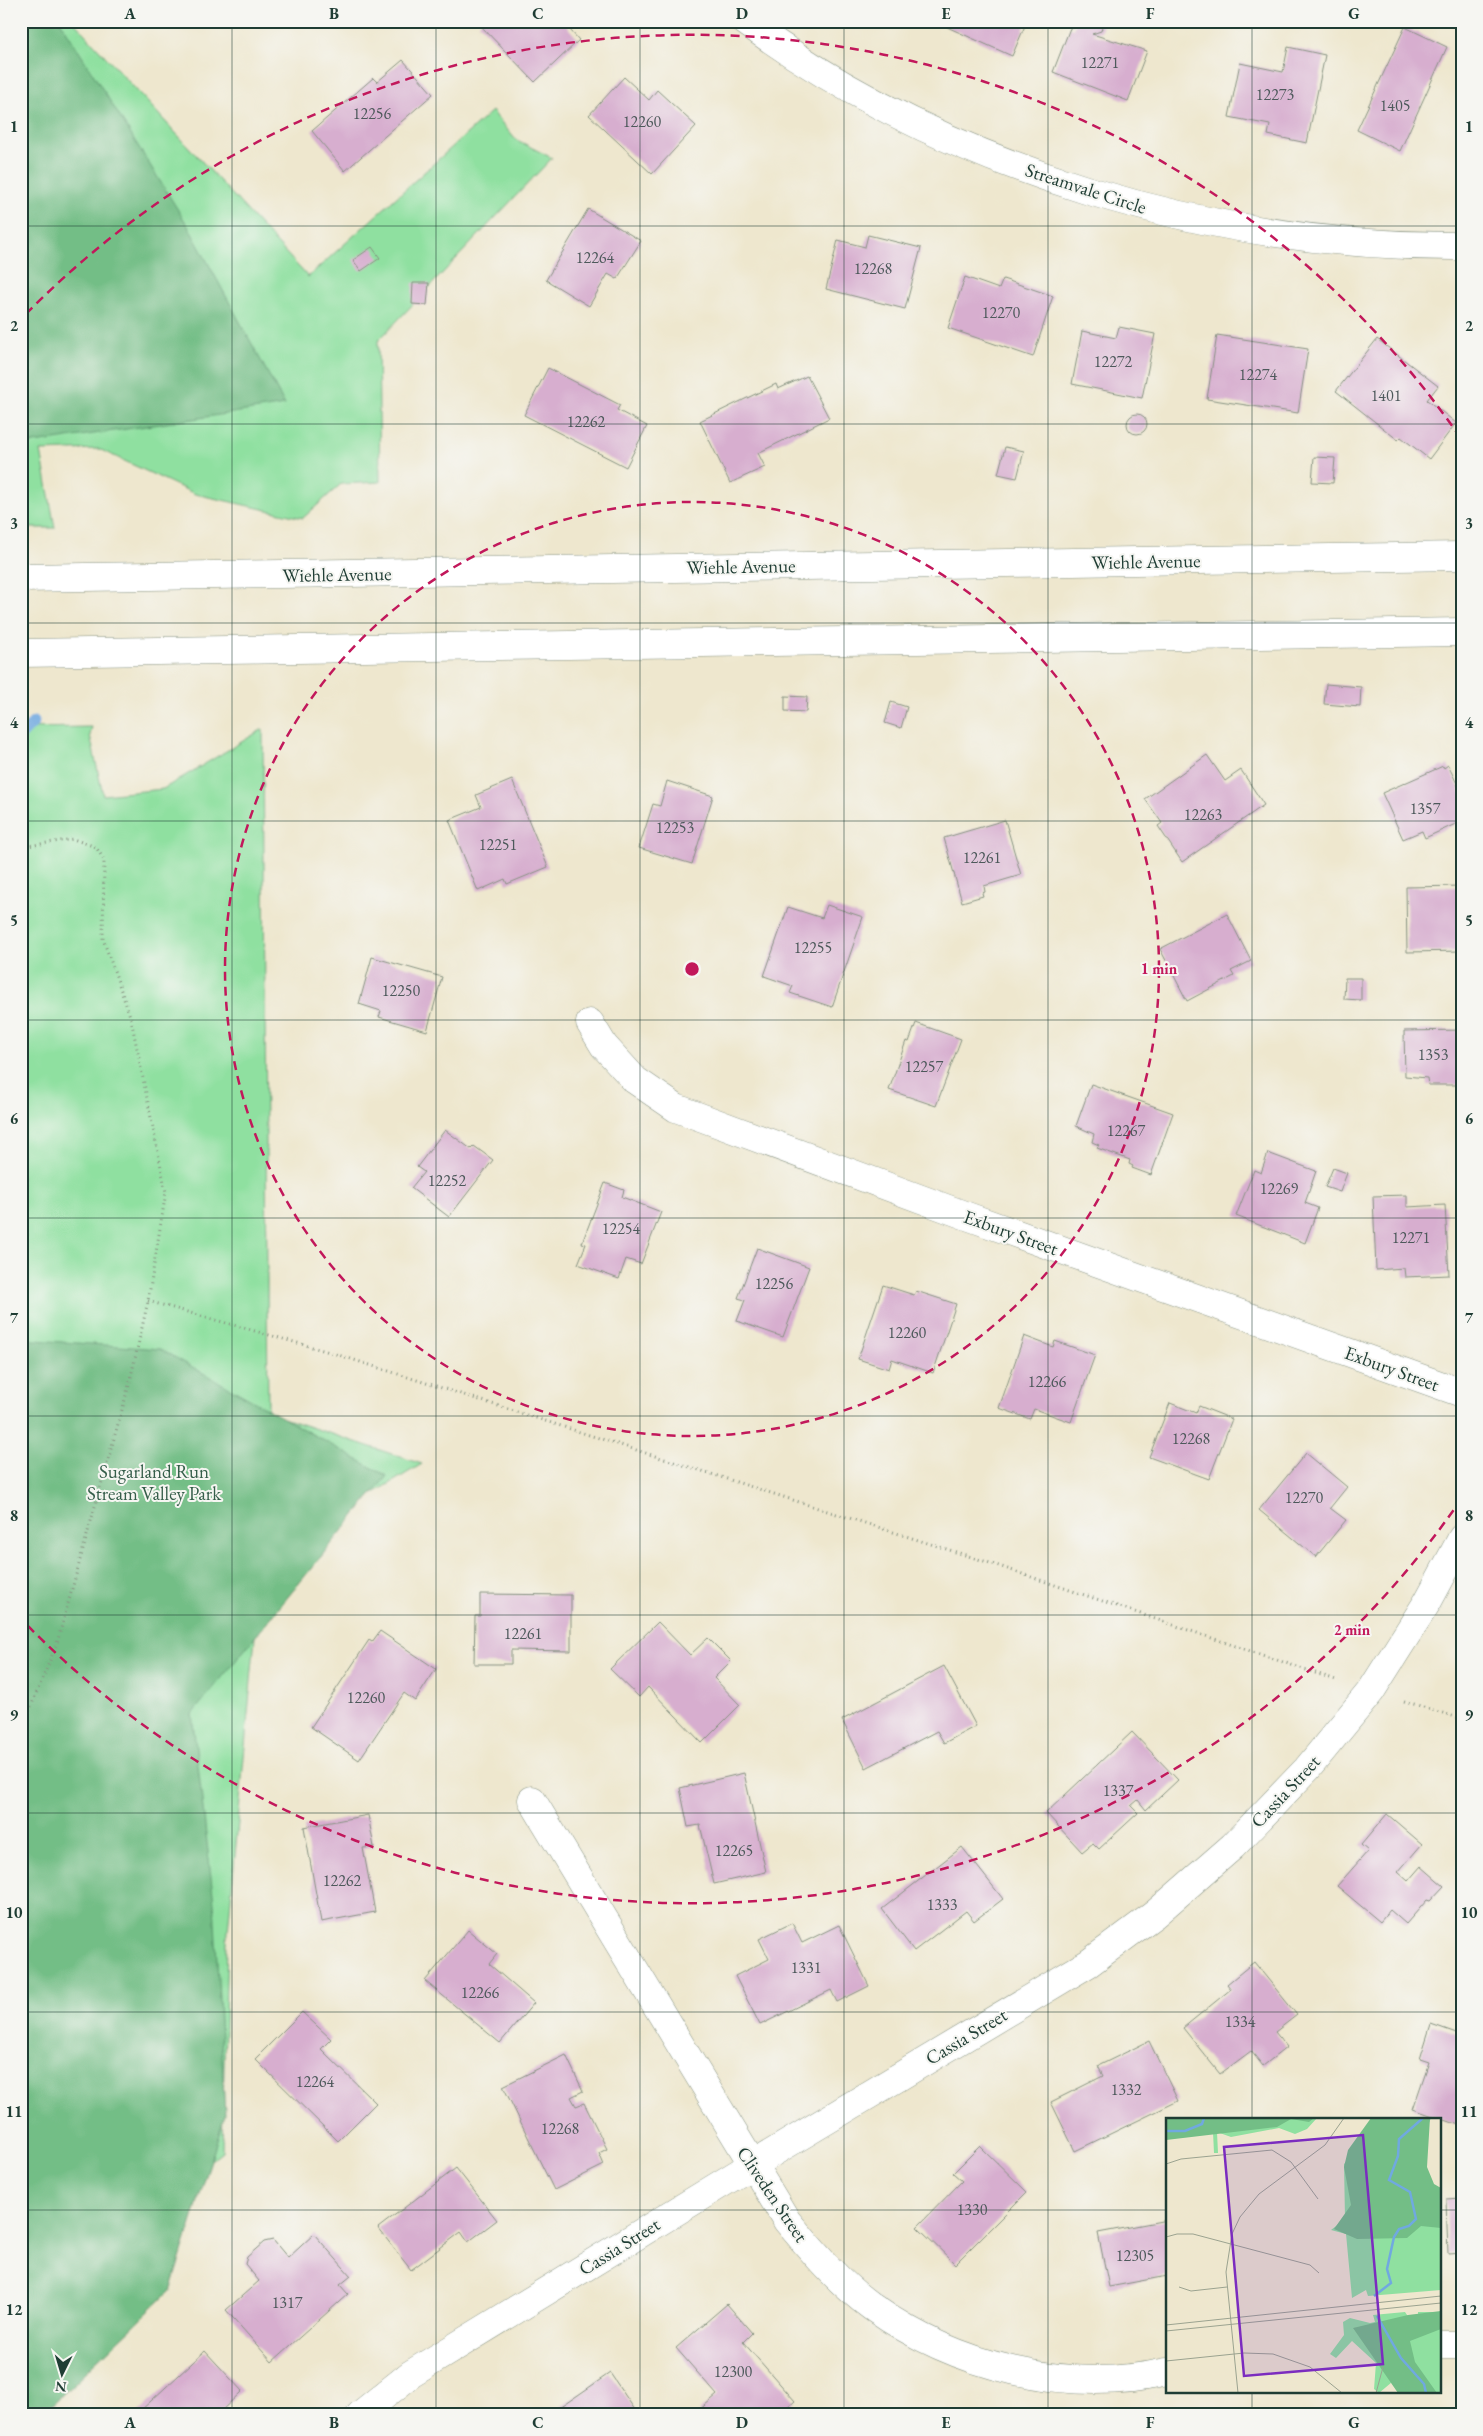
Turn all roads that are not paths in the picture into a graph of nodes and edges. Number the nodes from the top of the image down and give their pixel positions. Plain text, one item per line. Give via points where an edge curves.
1 (744, 21) edge
2 (1462, 246) edge
3 (1462, 556) edge
4 (21, 578) edge
5 (1462, 632) edge
6 (21, 653) edge
7 (590, 1023) dead end
8 (1462, 1393) edge
9 (1462, 1538) edge
10 (532, 1800) dead end
11 (752, 2165) junction
12 (1440, 2344) edge
13 (1462, 2345) edge
14 (1166, 2372) edge
15 (360, 2415) edge

1 - 2 street, Streamvale Circle via 838,82 943,136 1046,178 1153,210 1267,232 1363,243
3 - 4 street, Wiehle Avenue
5 - 6 street
7 - 8 street, Exbury Street via 604,1046 635,1080 676,1108
9 - 11 street, Cassia Street via 1428,1601 1371,1691 1307,1769 1233,1846 1154,1914 1089,1963
10 - 11 street, Cliveden Street
11 - 14 street, Cliveden Street via 787,2221 828,2270 872,2307 919,2336 972,2359 1032,2375 1092,2380
11 - 15 street, Cassia Street via 411,2374
12 - 13 street

